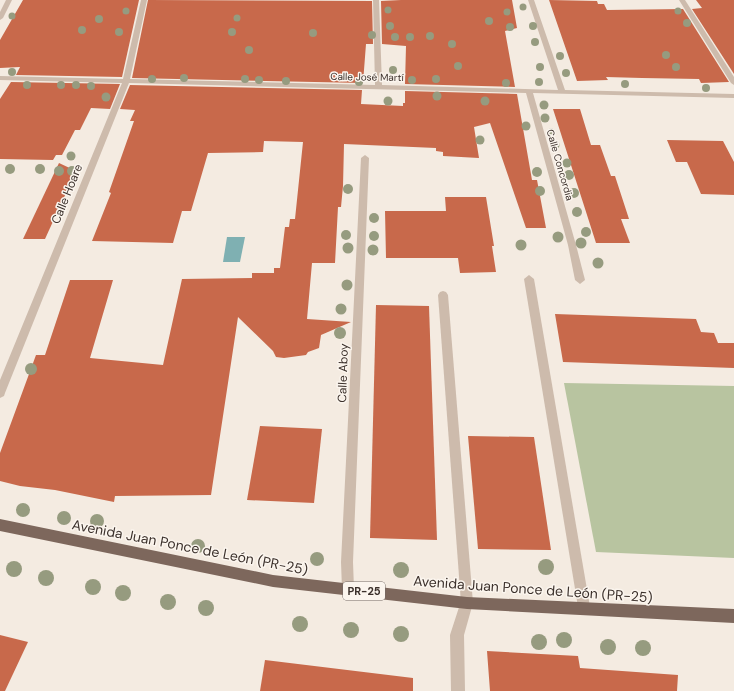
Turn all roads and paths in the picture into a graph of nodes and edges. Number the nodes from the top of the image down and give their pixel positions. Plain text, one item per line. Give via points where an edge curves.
1 (9, 0) edge
2 (144, 0) edge
3 (376, 0) edge
4 (531, 0) edge
5 (682, 0) edge
6 (0, 18) edge
7 (0, 78) edge
8 (126, 81) junction
9 (734, 83) edge
10 (379, 87) junction
11 (529, 90) junction
12 (562, 92) junction
13 (734, 96) edge
14 (365, 158) dead end
15 (528, 279) dead end
16 (580, 280) dead end
17 (443, 295) dead end
18 (0, 393) edge
19 (0, 525) edge
20 (348, 590) junction
21 (467, 602) junction
22 (584, 607) junction
23 (734, 616) edge
24 (458, 691) edge

1 - 6 street
2 - 8 street, Calle Hoare
3 - 10 street
4 - 12 street
5 - 9 street
7 - 8 street, Calle José Martí
8 - 10 street, Calle José Martí
8 - 18 street, Calle Hoare
10 - 11 street, Calle José Martí
11 - 12 street, Calle José Martí
11 - 16 street, Calle Concordia
12 - 13 street, Calle José Martí
14 - 20 street, Calle Aboy via 347,562
15 - 22 street
17 - 21 street
19 - 20 main road, Avenida Juan Ponce de León (PR-25) / PR-25 via 273,581
20 - 21 main road, Avenida Juan Ponce de León (PR-25) / PR-25
21 - 22 main road, Avenida Juan Ponce de León (PR-25) / PR-25
21 - 24 street via 457,635
22 - 23 main road, Avenida Juan Ponce de León (PR-25) / PR-25

